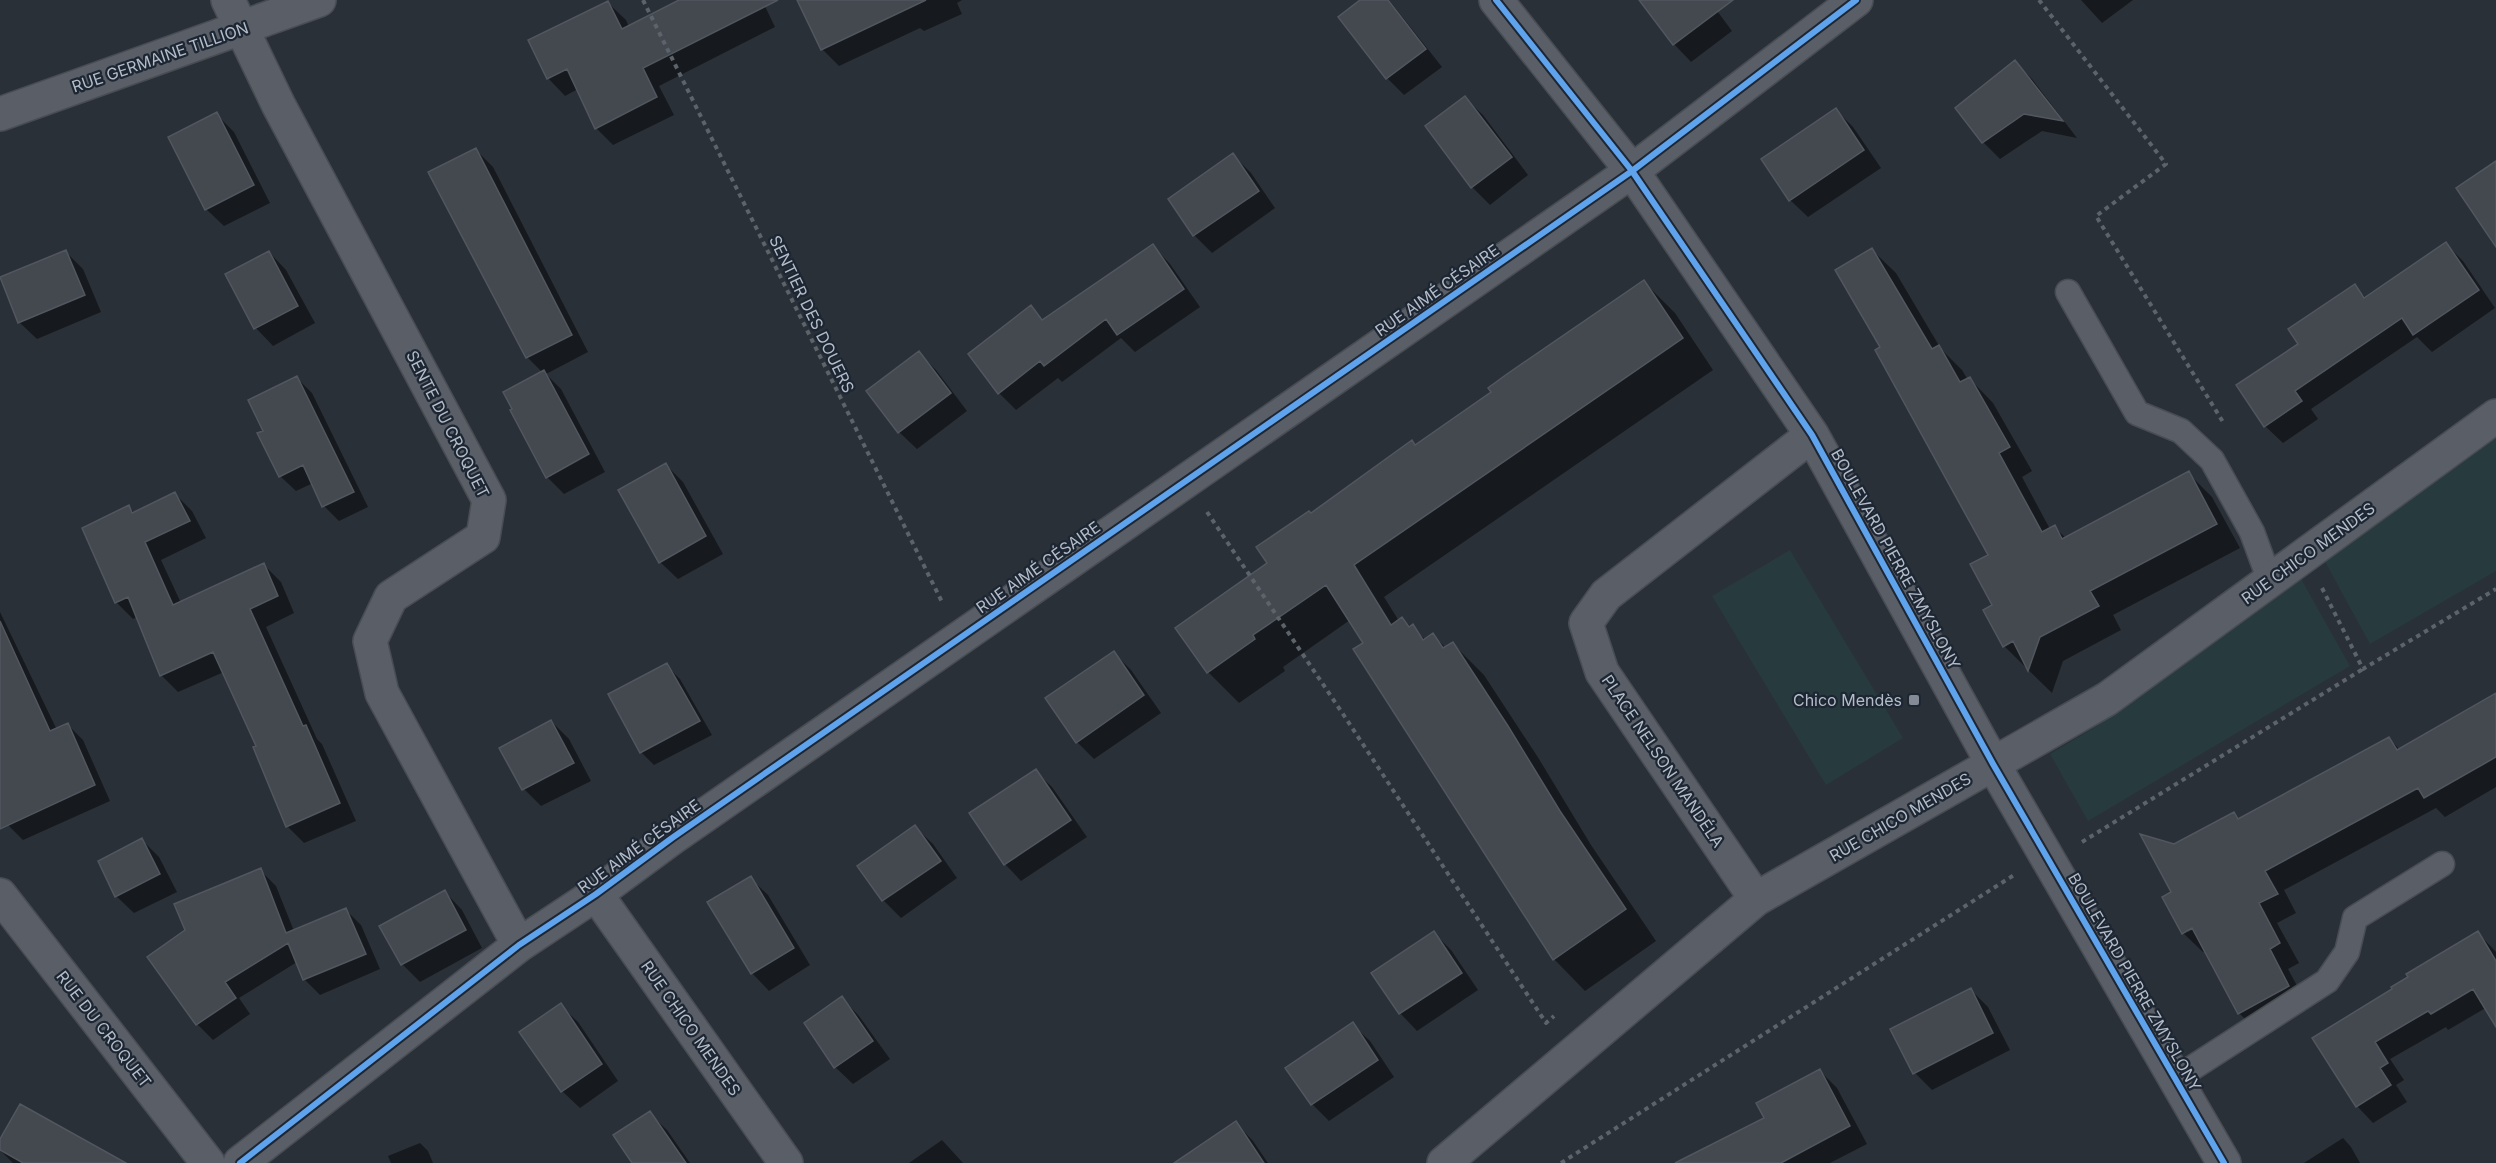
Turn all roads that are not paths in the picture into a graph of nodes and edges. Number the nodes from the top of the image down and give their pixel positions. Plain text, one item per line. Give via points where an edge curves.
1 (228, 0) edge
2 (319, 0) edge
3 (1496, 0) edge
4 (1856, 0) edge
5 (243, 29) junction
6 (0, 114) edge
7 (1632, 171) junction
8 (2068, 292) dead end
9 (2496, 416) edge
10 (1812, 435) junction
11 (2270, 581) junction
12 (1993, 764) junction
13 (2442, 864) dead end
14 (596, 894) junction
15 (0, 895) edge
16 (1756, 899) junction
17 (519, 945) junction
18 (2175, 1079) junction
19 (208, 1163) edge
20 (240, 1163) edge
21 (786, 1163) edge
22 (1444, 1163) edge
23 (2224, 1163) edge

1 - 5 street, SENTE DU CROQUET
2 - 5 street, RUE GERMAINE TILLION
3 - 7 street, BOULEVARD PIERRE ZMYSLONY
4 - 7 street, RUE AIMÉ CÉSAIRE
5 - 6 street, RUE GERMAINE TILLION
5 - 17 street, SENTE DU CROQUET via 278,104 489,500 483,537 391,597 370,640 382,693
7 - 10 street, BOULEVARD PIERRE ZMYSLONY
7 - 14 street, RUE AIMÉ CÉSAIRE
8 - 11 lane via 2138,413 2181,431 2212,460 2252,532
9 - 11 street, RUE CHICO MENDES
10 - 12 street, BOULEVARD PIERRE ZMYSLONY
10 - 16 street, PLACE NELSON MANDÉLA via 1606,595 1586,623 1602,672
11 - 12 street, RUE CHICO MENDES via 2106,699
12 - 16 street, RUE CHICO MENDES
12 - 18 street, BOULEVARD PIERRE ZMYSLONY
13 - 18 lane via 2355,918 2348,952 2327,981
14 - 17 street, RUE AIMÉ CÉSAIRE
14 - 21 street, RUE CHICO MENDES
15 - 19 street, RUE DU CROQUET
16 - 22 street, RUE CHICO MENDES
17 - 20 street, RUE AIMÉ CÉSAIRE
18 - 23 street, BOULEVARD PIERRE ZMYSLONY

